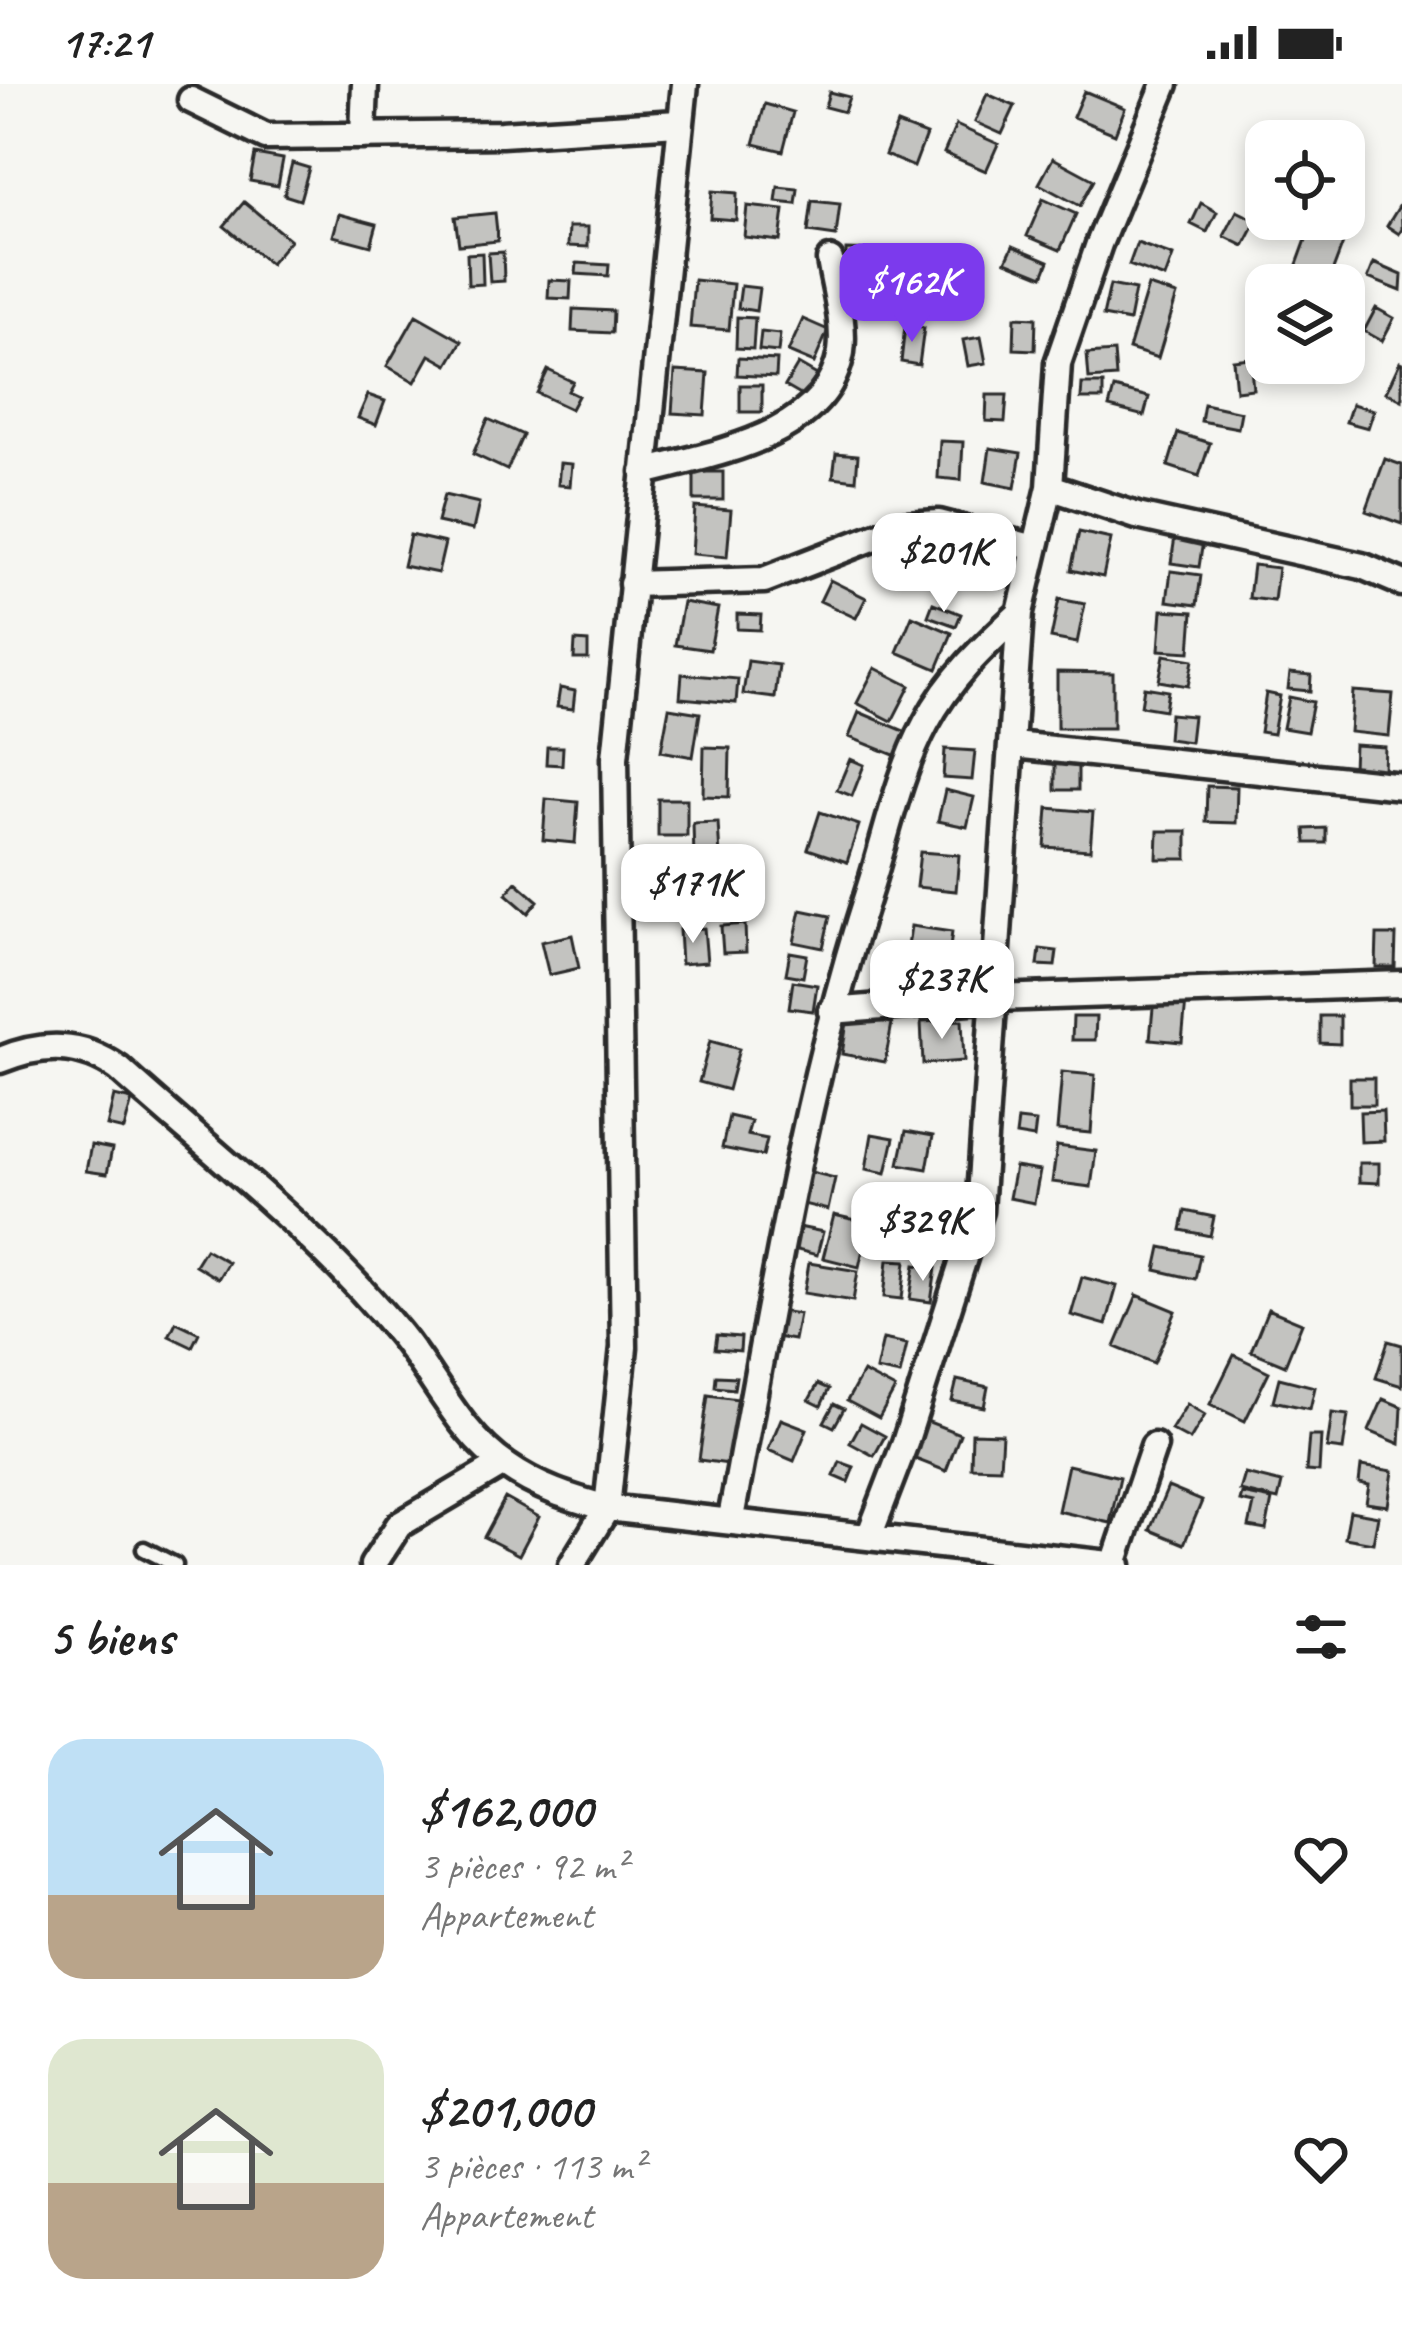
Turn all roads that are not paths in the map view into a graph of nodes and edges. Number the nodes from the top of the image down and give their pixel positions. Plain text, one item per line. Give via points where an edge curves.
1 (365, 84) edge
2 (686, 84) edge
3 (1165, 84) edge
4 (191, 100) dead end
5 (678, 123) junction
6 (363, 136) junction
7 (830, 260) dead end
8 (644, 472) junction
9 (1050, 487) junction
10 (1035, 548) junction
11 (1402, 583) edge
12 (632, 584) junction
13 (1020, 613) junction
14 (1015, 746) junction
15 (1402, 786) edge
16 (1402, 984) edge
17 (995, 998) junction
18 (831, 1011) junction
19 (0, 1060) edge
20 (1154, 1446) dead end
21 (502, 1464) junction
22 (608, 1508) junction
23 (731, 1518) junction
24 (870, 1534) junction
25 (144, 1549) dead end
26 (175, 1565) edge
27 (373, 1565) edge
28 (572, 1565) edge
29 (1116, 1565) edge

1 - 6 street
2 - 5 street
3 - 9 street via 1058,363
4 - 6 street via 266,137
5 - 6 street
5 - 8 street
7 - 8 street via 840,357 805,410 755,442
8 - 12 street
9 - 10 street
9 - 11 street
10 - 12 street via 939,523 906,525 764,580
10 - 13 street
12 - 22 street via 615,758 624,1347
13 - 14 street
13 - 18 street via 958,673 926,722
14 - 15 street
14 - 17 street
16 - 17 street
17 - 18 street
17 - 24 street via 979,1211
18 - 23 street via 778,1243
19 - 21 street via 56,1046 100,1055 119,1069 261,1193 398,1331
20 - 29 street
21 - 22 street via 553,1492
21 - 27 street via 399,1525
22 - 23 street
22 - 28 street
23 - 24 street
24 - 29 street
25 - 26 lane

